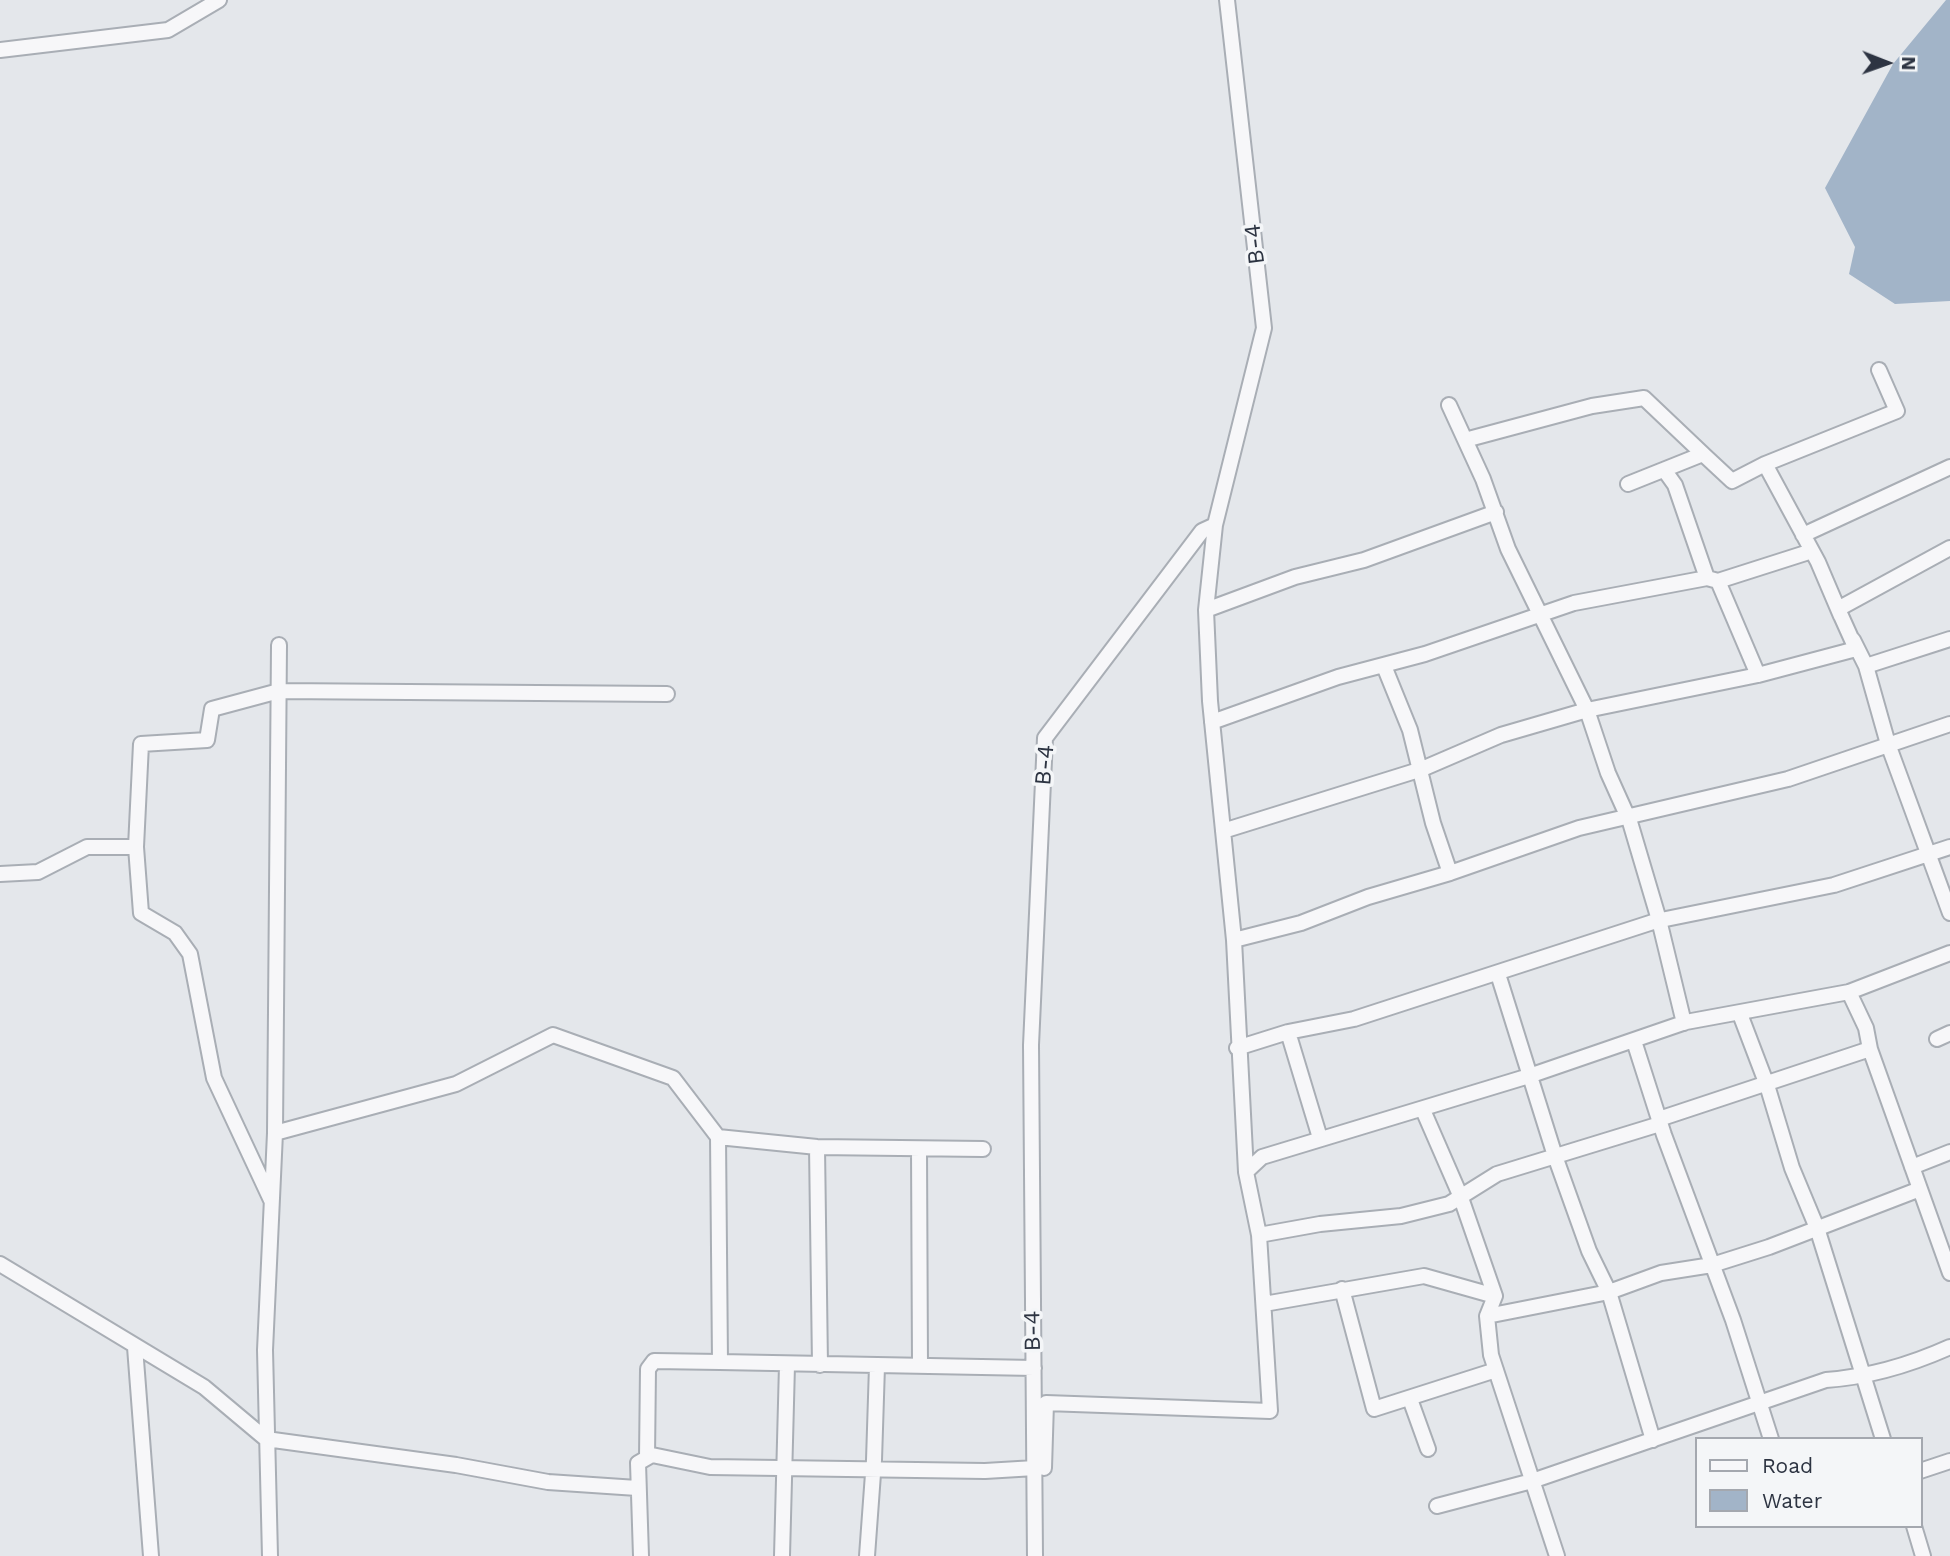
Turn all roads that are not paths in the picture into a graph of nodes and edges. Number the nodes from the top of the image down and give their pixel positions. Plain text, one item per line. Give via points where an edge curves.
1 (219, 0) edge
2 (1227, 0) edge
3 (0, 50) edge
4 (1879, 370) dead end
5 (1449, 405) dead end
6 (1465, 440) junction
7 (1703, 454) junction
8 (1765, 464) junction
9 (1950, 467) edge
10 (1665, 471) junction
11 (1628, 484) dead end
12 (1496, 512) junction
13 (1215, 525) junction
14 (1803, 535) junction
15 (1950, 548) edge
16 (1812, 551) junction
17 (1712, 580) junction
18 (1838, 609) junction
19 (1206, 610) junction
20 (1539, 615) junction
21 (1950, 639) edge
22 (279, 645) dead end
23 (1384, 666) junction
24 (1866, 666) junction
25 (1758, 676) junction
26 (279, 691) junction
27 (667, 694) dead end
28 (1587, 710) junction
29 (1212, 722) junction
30 (1950, 724) edge
31 (1888, 744) junction
32 (1422, 769) junction
33 (1626, 815) junction
34 (1223, 831) junction
35 (136, 847) junction
36 (1950, 847) edge
37 (1929, 855) junction
38 (1450, 873) junction
39 (0, 874) edge
40 (1950, 914) edge
41 (1659, 920) junction
42 (1234, 940) junction
43 (1950, 953) edge
44 (1498, 974) junction
45 (1849, 992) junction
46 (1740, 1014) junction
47 (1684, 1023) junction
48 (1288, 1032) junction
49 (1634, 1041) junction
50 (1237, 1048) junction
51 (1870, 1049) junction
52 (1529, 1076) junction
53 (1767, 1084) junction
54 (1423, 1110) junction
55 (1659, 1122) junction
56 (275, 1133) junction
57 (719, 1137) junction
58 (1320, 1138) junction
59 (817, 1147) junction
60 (919, 1149) junction
61 (983, 1149) dead end
62 (1950, 1152) edge
63 (1555, 1156) junction
64 (1912, 1167) junction
65 (1247, 1172) junction
66 (1920, 1189) junction
67 (1460, 1195) junction
68 (274, 1205) junction
69 (1817, 1228) junction
70 (1259, 1235) junction
71 (0, 1264) edge
72 (1712, 1265) junction
73 (1950, 1273) edge
74 (1342, 1289) junction
75 (1609, 1292) junction
76 (1495, 1296) junction
77 (1264, 1304) junction
78 (1487, 1316) junction
79 (135, 1347) junction
80 (1950, 1347) edge
81 (720, 1362) junction
82 (787, 1365) junction
83 (820, 1365) junction
84 (877, 1366) junction
85 (919, 1366) junction
86 (1034, 1368) junction
87 (1496, 1370) junction
88 (1864, 1377) junction
89 (1410, 1399) junction
90 (1760, 1404) junction
91 (1770, 1437) edge
92 (1882, 1437) edge
93 (266, 1438) junction
94 (1653, 1440) junction
95 (1428, 1449) dead end
96 (647, 1457) junction
97 (1950, 1461) edge
98 (784, 1466) junction
99 (1035, 1468) junction
100 (874, 1469) junction
101 (1922, 1470) edge
102 (1532, 1481) junction
103 (637, 1488) junction
104 (1437, 1506) dead end
105 (1915, 1528) edge
106 (152, 1556) edge
107 (270, 1556) edge
108 (641, 1556) edge
109 (782, 1556) edge
110 (867, 1556) edge
111 (1038, 1556) edge
112 (1558, 1556) edge
113 (1923, 1556) edge

1 - 3 street via 168,30
2 - 13 street, B-4 via 1264,328
4 - 8 street via 1897,411
5 - 6 street
6 - 7 street via 1592,406 1644,398
6 - 12 street
7 - 8 street via 1732,481
7 - 10 street
8 - 14 street
9 - 14 street
10 - 11 street
10 - 17 street via 1675,485
12 - 19 street
12 - 20 street
13 - 19 street
13 - 86 street, B-4 via 1202,531 1045,738 1031,1045
14 - 16 street
15 - 18 street
16 - 17 street
16 - 18 street
17 - 20 street via 1574,603
17 - 25 street
18 - 24 street
18 - 25 street via 1856,649
19 - 29 street
20 - 23 street
20 - 28 street
21 - 24 street
22 - 26 street
23 - 29 street via 1338,677
23 - 32 street
24 - 31 street
25 - 28 street
26 - 27 street
26 - 35 street via 212,709 207,740 141,744
26 - 56 street
28 - 32 street via 1501,734
28 - 33 street
29 - 34 street
30 - 31 street
31 - 33 street via 1788,779
31 - 37 street
32 - 34 street
32 - 38 street
33 - 38 street
33 - 41 street
34 - 42 street
35 - 39 street via 87,847 38,872
35 - 68 street via 141,914 175,933 190,954 214,1078
36 - 37 street
37 - 40 street
37 - 41 street via 1834,885
38 - 42 street via 1301,923
41 - 44 street
41 - 47 street
42 - 50 street
43 - 45 street
44 - 48 street via 1354,1019
44 - 52 street
45 - 46 street
45 - 51 street via 1866,1028
46 - 47 street
46 - 53 street
47 - 49 street
48 - 50 street
48 - 58 street
49 - 52 street
49 - 55 street
50 - 65 street
51 - 53 street
51 - 64 street
52 - 54 street
52 - 63 street
53 - 55 street
53 - 69 street via 1792,1168
54 - 58 street
54 - 67 street
55 - 63 street
55 - 72 street
56 - 57 street via 456,1084 553,1035 673,1079
56 - 68 street
57 - 59 street
57 - 81 street
58 - 65 street via 1262,1157
59 - 60 street
59 - 83 street
60 - 61 street
60 - 85 street
62 - 64 street
63 - 67 street via 1497,1174
63 - 75 street
64 - 66 street
65 - 70 street
66 - 69 street
66 - 73 street
67 - 70 street via 1449,1204 1401,1216
67 - 76 street
68 - 93 street via 265,1350
69 - 72 street
69 - 88 street
70 - 77 street
71 - 79 street
72 - 75 street via 1661,1273
72 - 90 street
74 - 76 street via 1424,1276
74 - 77 street
74 - 89 street via 1374,1409
75 - 78 street
75 - 94 street
76 - 78 street
77 - 111 street via 1270,1411 1046,1403
78 - 87 street
79 - 93 street via 204,1387
79 - 106 street
80 - 88 street
81 - 82 street
81 - 96 street via 654,1362 648,1369
82 - 83 street
82 - 98 street
83 - 84 street
84 - 85 street
84 - 100 street
85 - 86 street
86 - 99 street, B-4
87 - 89 street
87 - 102 street
88 - 90 street via 1826,1380
88 - 92 street
89 - 95 street
90 - 91 street
90 - 94 street
93 - 103 street via 548,1482
93 - 107 street
94 - 102 street
96 - 98 street via 710,1467
96 - 103 street via 638,1463
97 - 101 street
98 - 100 street
98 - 109 street
99 - 100 street
99 - 111 street, B-4
100 - 110 street
102 - 104 street
102 - 112 street
103 - 108 street
105 - 113 street

